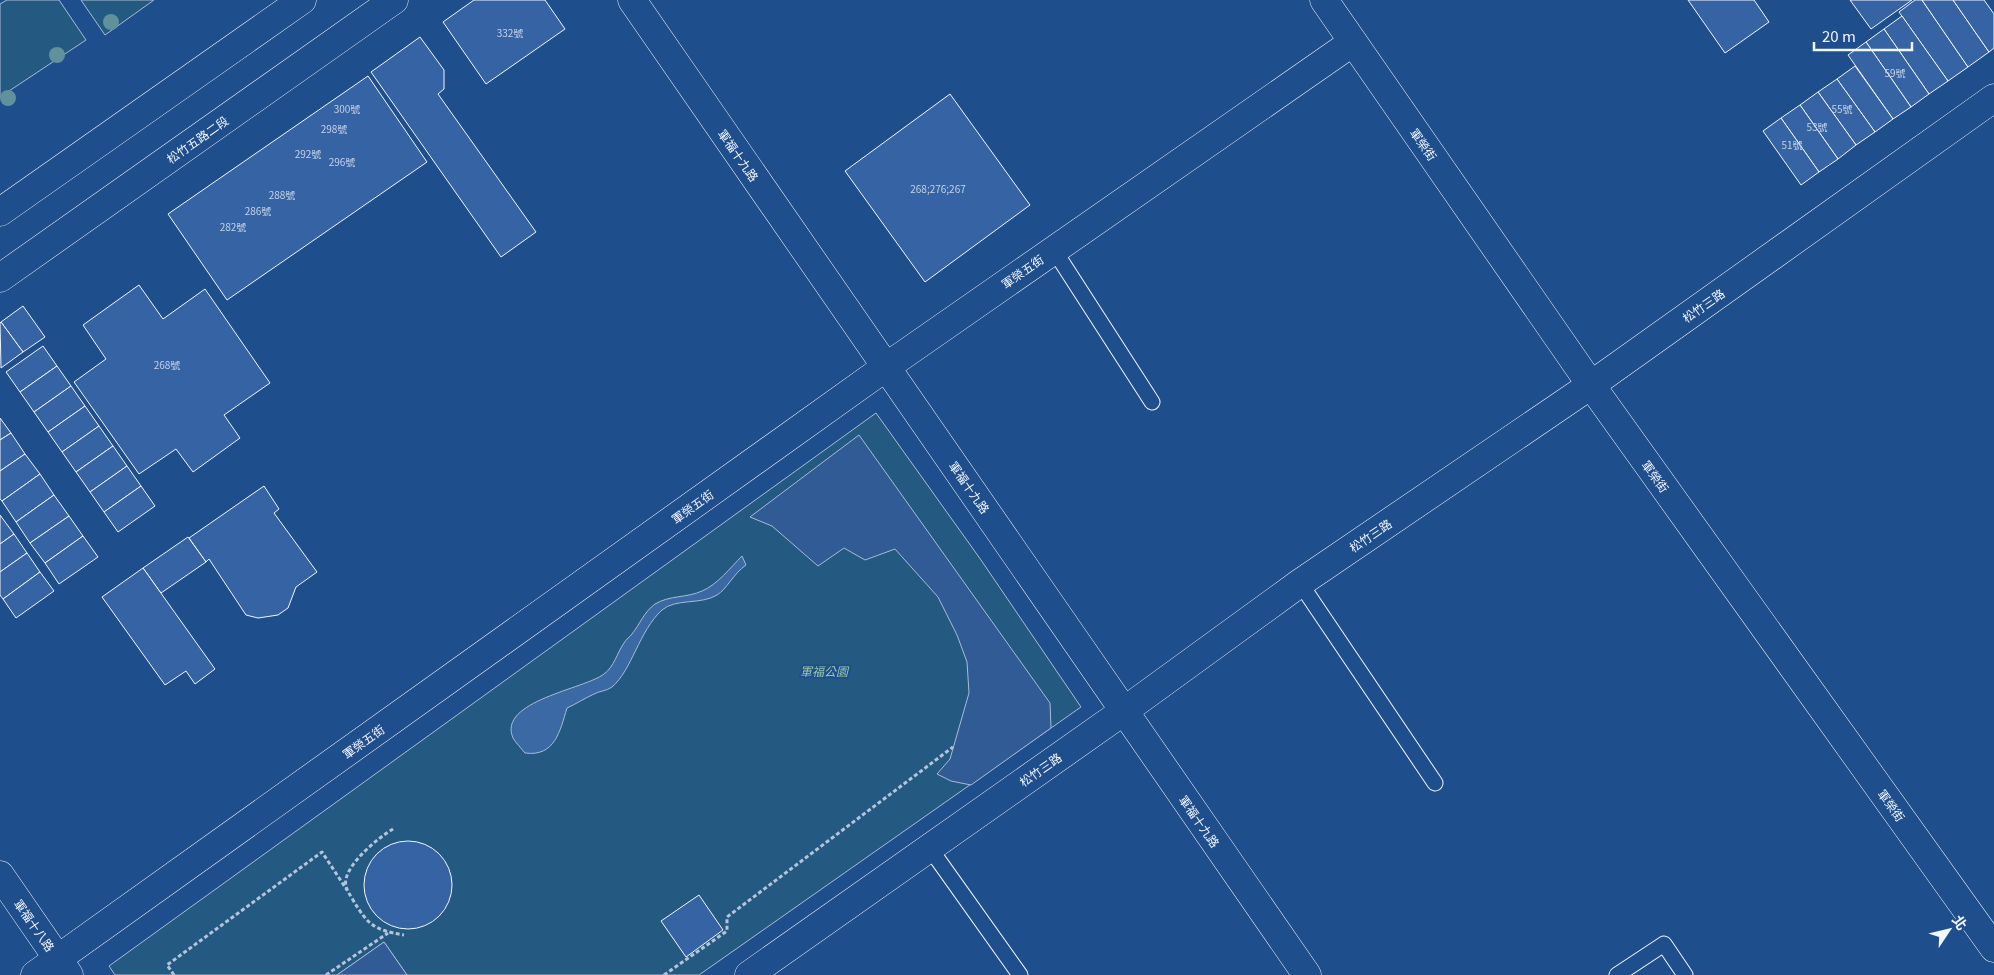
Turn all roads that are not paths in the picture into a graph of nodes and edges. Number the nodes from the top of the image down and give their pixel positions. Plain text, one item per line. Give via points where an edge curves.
1 (302, 0) edge
2 (394, 0) edge
3 (632, 0) edge
4 (1324, 0) edge
5 (1354, 42) junction
6 (1994, 98) edge
7 (0, 212) edge
8 (1054, 250) junction
9 (0, 278) edge
10 (886, 367) junction
11 (1591, 385) junction
12 (1152, 402) dead end
13 (1300, 583) junction
14 (1124, 712) junction
15 (1435, 783) dead end
16 (929, 847) junction
17 (0, 875) edge
18 (1994, 948) edge
19 (64, 967) edge
20 (1305, 974) edge
21 (35, 975) edge
22 (749, 975) edge
23 (1020, 975) edge
24 (1617, 975) edge
25 (1685, 975) edge

1 - 7 street
2 - 9 street, 松竹五路二段
3 - 10 street, 軍福十九路
4 - 5 street, 軍榮街
5 - 8 street, 軍榮五街
5 - 11 street, 軍榮街
6 - 11 street, 松竹三路
8 - 10 street, 軍榮五街
8 - 12 lane
10 - 14 street, 軍福十九路
10 - 19 street, 軍榮五街
11 - 13 street, 松竹三路
11 - 18 street, 軍榮街
13 - 14 street, 松竹三路
13 - 15 lane
14 - 16 street, 松竹三路
14 - 20 street, 軍福十九路
16 - 22 street, 松竹三路
16 - 23 lane
17 - 19 street, 軍福十八路
19 - 21 street, 軍榮五街
24 - 25 lane via 1664,944

